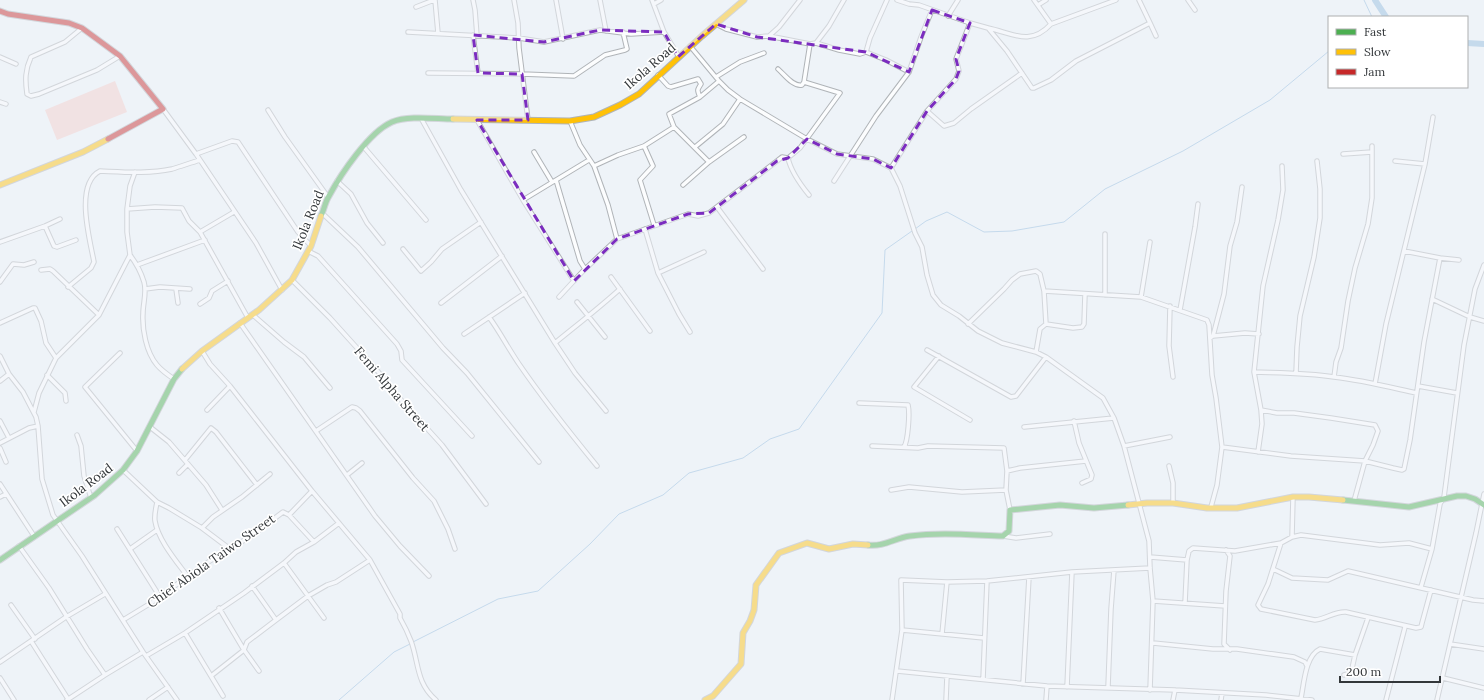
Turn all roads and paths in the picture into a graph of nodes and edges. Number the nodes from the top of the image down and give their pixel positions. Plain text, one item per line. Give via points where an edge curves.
1 (434, 0) edge
2 (473, 0) edge
3 (514, 0) edge
4 (556, 0) edge
5 (600, 0) edge
6 (661, 0) edge
7 (744, 0) edge
8 (800, 0) edge
9 (844, 0) edge
10 (887, 0) edge
11 (898, 0) edge
12 (918, 0) edge
13 (958, 0) edge
14 (1034, 0) edge
15 (1046, 0) edge
16 (1116, 0) edge
17 (1140, 0) edge
18 (1188, 0) edge
19 (653, 2) edge
20 (919, 5) junction
21 (1038, 5) junction
22 (416, 7) dead end
23 (932, 10) junction
24 (1195, 10) dead end
25 (0, 11) edge
26 (948, 16) junction
27 (970, 23) junction
28 (1150, 23) junction
29 (716, 24) junction
30 (1051, 24) junction
31 (82, 28) junction
32 (988, 28) junction
33 (606, 31) junction
34 (408, 32) dead end
35 (624, 32) junction
36 (664, 32) junction
37 (438, 33) junction
38 (475, 35) junction
39 (769, 36) junction
40 (1156, 36) dead end
41 (519, 38) junction
42 (563, 39) junction
43 (816, 43) junction
44 (810, 44) junction
45 (690, 46) junction
46 (866, 52) junction
47 (764, 53) dead end
48 (120, 56) junction
49 (0, 57) edge
50 (679, 57) junction
51 (16, 64) dead end
52 (778, 69) dead end
53 (909, 72) junction
54 (428, 73) dead end
55 (478, 73) junction
56 (522, 74) junction
57 (1022, 74) junction
58 (658, 75) junction
59 (716, 77) junction
60 (719, 81) junction
61 (804, 82) junction
62 (700, 97) junction
63 (740, 99) junction
64 (0, 102) edge
65 (6, 104) dead end
66 (163, 109) junction
67 (268, 110) dead end
68 (927, 111) junction
69 (1433, 117) dead end
70 (422, 120) junction
71 (477, 120) junction
72 (528, 120) junction
73 (570, 121) junction
74 (674, 127) junction
75 (744, 137) dead end
76 (807, 139) junction
77 (363, 146) junction
78 (644, 146) junction
79 (1372, 146) dead end
80 (695, 147) junction
81 (534, 152) dead end
82 (1372, 152) junction
83 (196, 154) junction
84 (1343, 154) dead end
85 (849, 156) junction
86 (788, 158) junction
87 (200, 160) junction
88 (589, 160) junction
89 (1317, 161) dead end
90 (1395, 161) dead end
91 (709, 162) junction
92 (1425, 164) junction
93 (594, 166) junction
94 (1282, 166) dead end
95 (891, 168) junction
96 (135, 172) junction
97 (337, 181) junction
98 (554, 181) junction
99 (834, 181) dead end
100 (0, 185) edge
101 (684, 185) dead end
102 (1242, 187) dead end
103 (809, 195) dead end
104 (328, 197) junction
105 (523, 200) junction
106 (1198, 204) dead end
107 (717, 207) junction
108 (127, 210) junction
109 (234, 212) junction
110 (322, 213) junction
111 (60, 219) dead end
112 (426, 220) dead end
113 (481, 222) junction
114 (654, 225) junction
115 (45, 226) junction
116 (645, 229) junction
117 (200, 232) junction
118 (1105, 234) dead end
119 (617, 239) junction
120 (76, 240) dead end
121 (205, 240) junction
122 (0, 242) edge
123 (1150, 242) dead end
124 (383, 243) dead end
125 (309, 249) junction
126 (403, 249) dead end
127 (1404, 251) junction
128 (704, 252) dead end
129 (130, 254) junction
130 (502, 256) junction
131 (1440, 258) junction
132 (1459, 260) dead end
133 (34, 262) dead end
134 (137, 265) junction
135 (1484, 265) edge
136 (585, 269) junction
137 (764, 269) dead end
138 (41, 270) dead end
139 (658, 273) junction
140 (611, 277) dead end
141 (292, 280) junction
142 (574, 280) junction
143 (228, 281) junction
144 (0, 282) edge
145 (68, 287) junction
146 (145, 289) junction
147 (176, 289) junction
148 (190, 289) dead end
149 (620, 289) junction
150 (282, 290) junction
151 (1044, 291) junction
152 (525, 293) junction
153 (1085, 294) junction
154 (1105, 295) junction
155 (559, 297) dead end
156 (1141, 297) junction
157 (1432, 299) junction
158 (577, 302) dead end
159 (178, 303) dead end
160 (441, 303) dead end
161 (200, 304) dead end
162 (1170, 306) junction
163 (1180, 310) junction
164 (99, 315) junction
165 (589, 315) junction
166 (250, 316) junction
167 (489, 317) junction
168 (1470, 317) junction
169 (1484, 321) edge
170 (0, 323) edge
171 (240, 323) junction
172 (968, 324) junction
173 (1046, 324) junction
174 (650, 331) dead end
175 (690, 332) dead end
176 (464, 334) dead end
177 (1259, 334) junction
178 (605, 337) dead end
179 (1212, 337) junction
180 (555, 342) junction
181 (927, 350) dead end
182 (202, 351) junction
183 (1036, 352) junction
184 (120, 353) dead end
185 (0, 356) edge
186 (939, 356) junction
187 (56, 358) junction
188 (1046, 358) junction
189 (1254, 372) junction
190 (1296, 373) junction
191 (9, 374) junction
192 (47, 375) junction
193 (1173, 377) dead end
194 (1334, 377) junction
195 (174, 379) junction
196 (0, 381) edge
197 (1375, 384) junction
198 (230, 386) junction
199 (1418, 386) junction
200 (330, 388) dead end
201 (1416, 393) junction
202 (1457, 393) junction
203 (66, 401) dead end
204 (859, 404) dead end
205 (207, 410) dead end
206 (1261, 410) junction
207 (606, 411) dead end
208 (34, 412) junction
209 (1114, 418) junction
210 (970, 420) dead end
211 (0, 421) edge
212 (1074, 422) junction
213 (38, 426) junction
214 (150, 427) junction
215 (1024, 427) dead end
216 (316, 431) junction
217 (77, 436) dead end
218 (472, 436) dead end
219 (1170, 437) dead end
220 (9, 438) junction
221 (0, 443) edge
222 (872, 446) dead end
223 (1124, 446) junction
224 (904, 447) junction
225 (1222, 447) junction
226 (0, 448) edge
227 (137, 451) junction
228 (1258, 452) junction
229 (185, 460) junction
230 (1086, 461) junction
231 (1365, 461) junction
232 (6, 462) dead end
233 (540, 462) dead end
234 (362, 463) dead end
235 (188, 464) junction
236 (597, 466) dead end
237 (1169, 466) dead end
238 (123, 470) junction
239 (1007, 471) junction
240 (179, 473) dead end
241 (270, 474) dead end
242 (347, 475) junction
243 (1082, 483) dead end
244 (0, 484) edge
245 (257, 485) junction
246 (891, 490) dead end
247 (1006, 490) junction
248 (312, 491) junction
249 (6, 494) junction
250 (1484, 494) edge
251 (0, 497) edge
252 (1293, 497) junction
253 (1444, 497) junction
254 (91, 498) junction
255 (1354, 501) junction
256 (157, 502) junction
257 (1139, 502) junction
258 (1173, 503) junction
259 (1483, 503) edge
260 (486, 504) dead end
261 (1211, 507) junction
262 (222, 510) junction
263 (1010, 510) junction
264 (290, 515) junction
265 (57, 520) junction
266 (339, 523) junction
267 (202, 528) junction
268 (117, 529) dead end
269 (157, 530) junction
270 (1050, 534) dead end
271 (34, 536) junction
272 (1003, 536) junction
273 (1292, 537) junction
274 (314, 542) junction
275 (1281, 543) junction
276 (19, 546) junction
277 (130, 549) junction
278 (230, 549) junction
279 (455, 549) dead end
280 (1432, 549) junction
281 (1226, 550) junction
282 (1235, 551) junction
283 (1230, 556) junction
284 (1150, 557) junction
285 (1, 558) edge
286 (370, 560) junction
287 (1187, 560) junction
288 (284, 563) junction
289 (1150, 568) junction
290 (1273, 569) junction
291 (1114, 570) junction
292 (1072, 572) junction
293 (429, 576) dead end
294 (188, 577) junction
295 (1029, 577) junction
296 (987, 581) junction
297 (946, 582) junction
298 (252, 586) junction
299 (1421, 587) junction
300 (1430, 590) junction
301 (105, 594) junction
302 (308, 596) junction
303 (160, 597) junction
304 (1461, 597) junction
305 (1484, 600) edge
306 (1154, 601) junction
307 (1185, 603) junction
308 (11, 605) dead end
309 (1225, 606) junction
310 (219, 608) junction
311 (66, 616) junction
312 (324, 618) dead end
313 (1368, 618) junction
314 (123, 620) junction
315 (276, 620) junction
316 (1406, 627) junction
317 (902, 630) junction
318 (185, 633) junction
319 (942, 634) junction
320 (984, 638) junction
321 (35, 639) junction
322 (31, 642) junction
323 (1153, 643) junction
324 (1224, 644) junction
325 (1450, 644) junction
326 (1220, 649) junction
327 (1484, 649) edge
328 (244, 650) junction
329 (1230, 650) junction
330 (143, 652) junction
331 (146, 656) junction
332 (1355, 656) junction
333 (0, 662) edge
334 (1307, 666) junction
335 (259, 671) dead end
336 (897, 671) junction
337 (105, 675) junction
338 (1344, 675) dead end
339 (211, 676) junction
340 (947, 676) junction
341 (0, 678) edge
342 (1443, 678) junction
343 (983, 679) junction
344 (1023, 684) junction
345 (1047, 686) junction
346 (168, 687) junction
347 (1067, 687) junction
348 (1108, 687) junction
349 (1484, 688) edge
350 (1150, 690) junction
351 (1175, 690) junction
352 (1222, 694) junction
353 (1266, 695) junction
354 (223, 696) dead end
355 (1302, 698) junction
356 (14, 700) edge
357 (68, 700) edge
358 (149, 700) edge
359 (177, 700) edge
360 (436, 700) edge
361 (705, 700) edge
362 (892, 700) edge
363 (946, 700) edge
364 (1046, 700) edge
365 (1173, 700) edge
366 (1221, 700) edge
367 (1265, 700) edge
368 (1306, 700) edge
369 (1312, 700) edge
370 (1386, 700) edge
371 (1438, 700) edge

1 - 22 street
1 - 37 street
2 - 38 street
3 - 41 street
4 - 42 street
5 - 33 street
6 - 19 street
7 - 29 street, Ikola Road
8 - 39 street
9 - 43 street
10 - 46 street
11 - 20 street
12 - 20 street
13 - 26 street
14 - 21 street
15 - 21 street
16 - 30 street
17 - 28 street
18 - 24 street
19 - 36 street
20 - 23 street
21 - 30 street
23 - 26 street
23 - 53 street
25 - 31 street via 69,23
26 - 27 street
27 - 32 street
27 - 68 street via 956,59 958,75
28 - 40 street
28 - 57 street via 1076,61 1037,88 1032,88
29 - 39 street via 726,29
29 - 45 street, Ikola Road
30 - 32 street via 1030,37 1019,37
31 - 48 street
31 - 48 street via 65,42 31,57 25,74 29,96 97,70
32 - 57 street
33 - 35 street
33 - 42 street
34 - 37 street
35 - 36 street
35 - 56 street via 627,49 605,55 574,76
36 - 50 street
37 - 38 street
38 - 41 street
38 - 55 street
39 - 44 street
41 - 42 street via 544,42
41 - 56 street
43 - 44 street
43 - 46 street via 860,54
44 - 61 street
45 - 50 street, Ikola Road
45 - 59 street
46 - 53 street
47 - 59 street via 740,62
48 - 66 street
49 - 51 street
50 - 58 street, Ikola Road
52 - 61 street via 795,84 799,86
53 - 85 street
54 - 55 street
55 - 56 street
56 - 72 street
57 - 68 street via 954,123 944,126
58 - 62 street via 672,87 698,79 701,84 697,88
58 - 73 street, Ikola Road via 639,94 620,105 594,117
59 - 60 street
60 - 62 street
60 - 63 street
61 - 76 street via 840,93
62 - 74 street via 669,114
63 - 76 street
63 - 80 street via 723,124
64 - 65 street
66 - 83 street
66 - 100 street via 83,152
67 - 104 street
68 - 95 street
69 - 92 street
70 - 71 street, Ikola Road
70 - 77 street, Ikola Road via 392,122 374,134
70 - 113 street
71 - 72 street, Ikola Road
71 - 105 street
72 - 73 street, Ikola Road
73 - 88 street
74 - 78 street
74 - 80 street
75 - 91 street
76 - 85 street via 837,154
76 - 86 street
77 - 97 street, Ikola Road
77 - 112 street
78 - 93 street
78 - 114 street via 653,166 640,180
79 - 82 street
80 - 91 street
81 - 98 street
82 - 84 street
82 - 194 street via 1372,198 1368,224 1355,268
83 - 87 street
83 - 125 street via 232,141 238,142
85 - 95 street via 873,159
85 - 99 street
86 - 103 street via 799,182
86 - 107 street via 782,157 776,161
87 - 96 street via 171,169
87 - 109 street
88 - 93 street
88 - 98 street
89 - 190 street via 1320,218 1300,316
90 - 92 street
91 - 101 street
92 - 127 street
93 - 119 street
94 - 177 street via 1282,198 1263,286
95 - 172 street via 922,247 933,295
96 - 108 street via 130,186
96 - 145 street via 100,171 95,173 90,181 86,190 86,222 94,262 92,268
97 - 104 street, Ikola Road
97 - 124 street via 352,194
98 - 105 street
98 - 136 street via 580,261
102 - 179 street via 1237,222 1230,246 1224,294
104 - 110 street, Ikola Road
105 - 142 street
106 - 163 street
107 - 114 street via 703,215 688,214
107 - 137 street
108 - 117 street via 180,207
108 - 129 street
109 - 117 street
109 - 150 street
110 - 125 street, Ikola Road
110 - 233 street via 358,247
111 - 115 street
113 - 126 street via 442,249 421,270
113 - 130 street
114 - 116 street
115 - 120 street via 54,246
115 - 122 street
116 - 119 street
116 - 139 street
117 - 121 street
118 - 154 street
119 - 136 street
121 - 134 street
121 - 143 street
123 - 156 street
125 - 141 street, Ikola Road
125 - 218 street via 390,336 401,351 402,360
127 - 131 street
127 - 197 street via 1386,324
128 - 139 street
129 - 134 street
129 - 164 street
130 - 152 street
130 - 160 street
131 - 132 street
131 - 157 street
133 - 144 street via 24,265 13,264
134 - 146 street
135 - 168 street via 1475,289
136 - 142 street
138 - 145 street via 50,269
139 - 175 street
140 - 149 street
141 - 150 street, Ikola Road
141 - 260 street, Femi Alpha Street via 330,318 442,445
142 - 155 street
143 - 161 street via 212,291
143 - 166 street
145 - 164 street
146 - 147 street
146 - 195 street via 145,338 153,359
147 - 148 street
147 - 159 street
149 - 165 street
149 - 174 street
150 - 166 street, Ikola Road
151 - 153 street
151 - 172 street via 1039,272 1020,274
151 - 173 street
152 - 167 street
152 - 180 street
153 - 154 street
153 - 173 street via 1082,327
154 - 156 street
156 - 162 street
157 - 168 street
157 - 199 street
158 - 165 street
162 - 163 street
162 - 193 street via 1169,346
163 - 179 street via 1207,320
164 - 187 street
165 - 178 street
165 - 180 street
166 - 171 street, Ikola Road
166 - 200 street via 304,357
167 - 176 street
167 - 236 street via 546,403
168 - 169 street
168 - 202 street
170 - 187 street via 36,308 46,343
171 - 182 street, Ikola Road
171 - 216 street
172 - 183 street via 1002,343
173 - 183 street via 1040,329
177 - 179 street
177 - 189 street
179 - 225 street via 1212,375
180 - 207 street
181 - 186 street
182 - 195 street, Ikola Road via 184,366
182 - 198 street
183 - 188 street
184 - 227 street via 85,387
185 - 191 street
186 - 188 street via 1014,397
186 - 210 street via 914,387
187 - 192 street
188 - 209 street via 1103,398
189 - 190 street
189 - 206 street
190 - 194 street
191 - 196 street
191 - 208 street
192 - 203 street via 64,392
192 - 208 street
194 - 197 street
195 - 214 street, Ikola Road
197 - 201 street
198 - 205 street
198 - 248 street
199 - 201 street
199 - 202 street
201 - 231 street via 1404,469
202 - 253 street
204 - 224 street via 908,406 907,437
206 - 228 street via 1262,432
206 - 231 street via 1372,423 1378,431
208 - 213 street
209 - 212 street
209 - 223 street
211 - 220 street
212 - 215 street
212 - 230 street
213 - 220 street
213 - 265 street via 42,479 53,515
214 - 227 street, Ikola Road
214 - 229 street via 170,442
216 - 242 street
216 - 279 street via 352,407 360,411 434,501
217 - 254 street
219 - 223 street
220 - 221 street
222 - 224 street
223 - 257 street
224 - 239 street via 1004,448
225 - 228 street
225 - 261 street
226 - 232 street
227 - 238 street, Ikola Road
228 - 231 street
229 - 235 street
229 - 245 street via 211,428
230 - 239 street
230 - 243 street via 1092,477
231 - 255 street
234 - 242 street
235 - 240 street
235 - 262 street
237 - 258 street via 1173,483
238 - 254 street, Ikola Road
238 - 256 street
239 - 247 street
241 - 245 street
242 - 293 street via 379,521
244 - 249 street
245 - 262 street
246 - 247 street via 909,487 962,492
247 - 263 street
248 - 264 street
248 - 266 street
249 - 251 street
249 - 271 street
250 - 259 street
252 - 255 street
252 - 261 street via 1237,508
252 - 273 street
253 - 255 street via 1409,507
253 - 259 street via 1471,497
253 - 280 street via 1440,504
254 - 265 street, Ikola Road
256 - 267 street
256 - 269 street via 154,519
257 - 258 street
257 - 263 street via 1094,508 1060,505
257 - 284 street via 1149,541
258 - 261 street
259 - 304 street
262 - 267 street
263 - 272 street via 1009,531
264 - 274 street, Chief Abiola Taiwo Street
264 - 278 street, Chief Abiola Taiwo Street via 281,513
265 - 271 street, Ikola Road
265 - 301 street
266 - 274 street
266 - 286 street
267 - 278 street
268 - 277 street
269 - 277 street
269 - 294 street
270 - 272 street via 1016,538
271 - 276 street, Ikola Road
272 - 361 street via 909,536 878,546 853,544 829,549 807,544 779,553 756,585 754,610 743,633 741,664 713,696
273 - 275 street
273 - 280 street via 1301,535 1380,545 1409,543
274 - 288 street via 296,552
275 - 282 street
275 - 290 street
276 - 285 street, Ikola Road
276 - 311 street
277 - 303 street
278 - 294 street, Chief Abiola Taiwo Street
280 - 299 street
281 - 282 street
281 - 283 street
281 - 287 street via 1194,548 1189,551
282 - 283 street
283 - 309 street
284 - 287 street
284 - 289 street
286 - 302 street
286 - 360 street via 400,614 411,641 424,687
287 - 307 street
288 - 298 street
288 - 302 street
289 - 291 street
289 - 306 street
290 - 299 street via 1292,578 1328,580 1348,571
290 - 313 street via 1258,605 1261,609 1315,620 1341,612
291 - 292 street
291 - 348 street
292 - 295 street
292 - 347 street
294 - 303 street, Chief Abiola Taiwo Street
295 - 296 street
295 - 344 street
296 - 297 street
296 - 320 street
297 - 317 street via 901,580
297 - 319 street
298 - 310 street
298 - 315 street
299 - 300 street
300 - 304 street
300 - 316 street via 1421,627
301 - 311 street
301 - 314 street
302 - 312 street
302 - 315 street
303 - 314 street, Chief Abiola Taiwo Street
304 - 305 street
304 - 325 street
306 - 307 street
306 - 323 street
307 - 309 street
308 - 321 street
309 - 324 street
310 - 318 street
310 - 328 street
311 - 321 street
311 - 337 street
313 - 316 street
313 - 332 street
314 - 330 street
315 - 328 street via 247,642
316 - 370 street
317 - 319 street
317 - 336 street
318 - 331 street
318 - 339 street
319 - 320 street
320 - 343 street
321 - 322 street
322 - 333 street
322 - 357 street
323 - 326 street
323 - 350 street
324 - 326 street
324 - 329 street
325 - 327 street
325 - 342 street
326 - 329 street
328 - 335 street
328 - 339 street
329 - 334 street via 1294,657 1305,662
330 - 331 street
330 - 337 street
331 - 346 street
332 - 334 street via 1320,649
332 - 338 street via 1351,673
334 - 355 street
336 - 340 street
336 - 362 street
337 - 357 street
339 - 354 street
340 - 343 street
340 - 363 street
341 - 356 street
342 - 349 street
342 - 371 street
343 - 344 street
344 - 345 street
345 - 347 street
345 - 364 street
346 - 358 street
346 - 359 street
347 - 348 street
348 - 350 street
350 - 351 street
351 - 352 street
351 - 365 street
352 - 353 street
352 - 366 street
353 - 355 street
353 - 367 street
355 - 368 street
368 - 369 street

